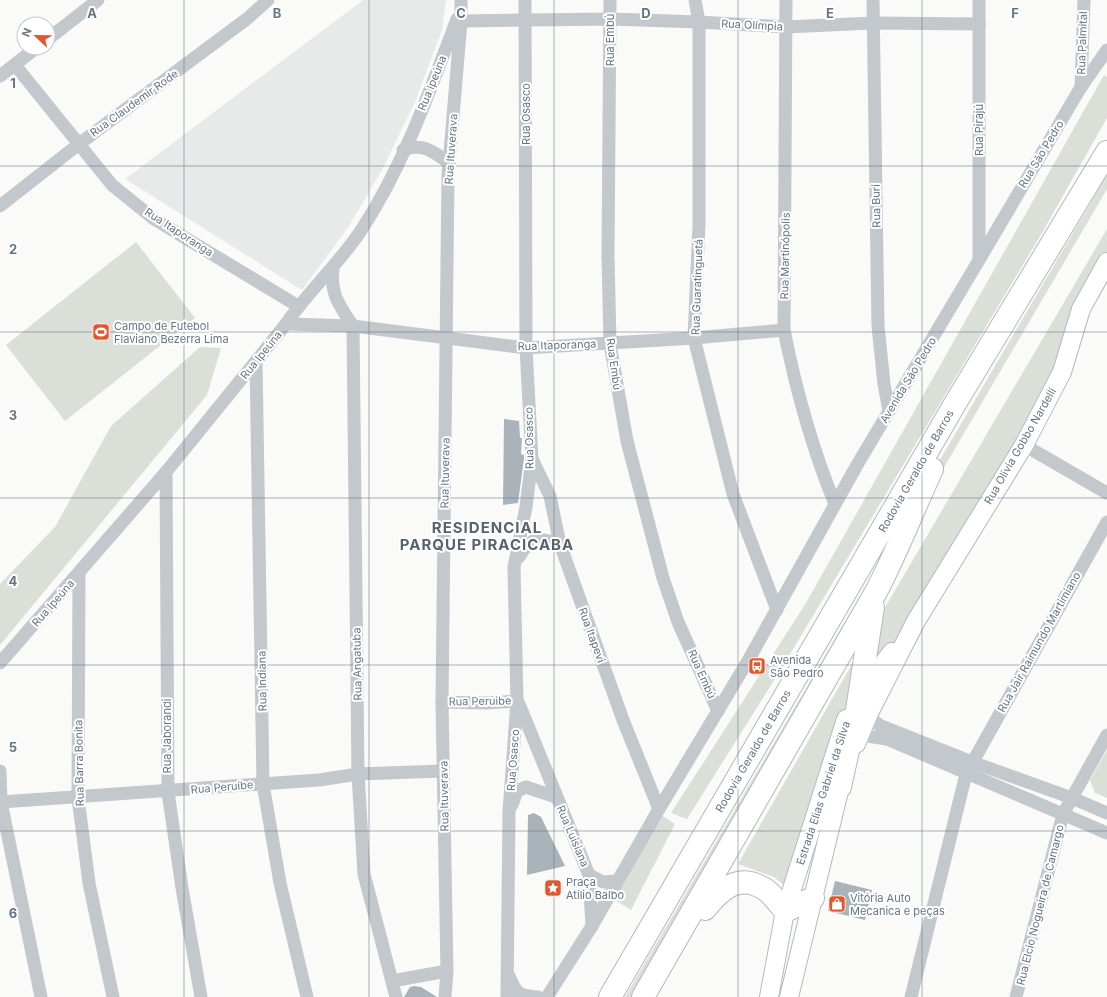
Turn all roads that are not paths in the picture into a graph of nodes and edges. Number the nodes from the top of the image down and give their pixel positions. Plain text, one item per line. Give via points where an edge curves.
1 (268, 0) edge
2 (525, 0) edge
3 (610, 0) edge
4 (695, 0) edge
5 (786, 0) edge
6 (873, 0) edge
7 (979, 0) edge
8 (1084, 0) edge
9 (95, 1) edge
10 (461, 10) edge
11 (610, 19) junction
12 (526, 21) junction
13 (699, 22) junction
14 (872, 23) junction
15 (979, 24) junction
16 (786, 27) junction
17 (56, 33) edge
18 (1107, 50) edge
19 (26, 56) edge
20 (15, 65) junction
21 (0, 76) edge
22 (1081, 87) junction
23 (78, 144) junction
24 (403, 150) junction
25 (1107, 152) edge
26 (449, 163) junction
27 (0, 206) edge
28 (978, 260) junction
29 (1107, 262) edge
30 (333, 268) junction
31 (298, 306) junction
32 (286, 324) junction
33 (353, 326) junction
34 (784, 330) junction
35 (447, 338) junction
36 (694, 338) junction
37 (610, 344) junction
38 (526, 348) junction
39 (256, 360) junction
40 (956, 402) junction
41 (889, 411) junction
42 (1024, 445) junction
43 (532, 459) junction
44 (166, 472) junction
45 (1107, 493) edge
46 (835, 504) junction
47 (1107, 522) edge
48 (560, 544) junction
49 (514, 567) junction
50 (79, 574) junction
51 (876, 592) junction
52 (777, 610) junction
53 (916, 621) junction
54 (0, 663) edge
55 (861, 691) junction
56 (517, 701) junction
57 (442, 702) junction
58 (718, 711) junction
59 (868, 715) junction
60 (860, 735) junction
61 (1107, 735) edge
62 (969, 768) junction
63 (0, 771) edge
64 (443, 771) junction
65 (358, 774) junction
66 (263, 784) junction
67 (1, 786) edge
68 (840, 787) junction
69 (168, 792) junction
70 (556, 797) junction
71 (78, 798) junction
72 (1072, 798) junction
73 (1, 802) junction
74 (659, 809) junction
75 (509, 812) junction
76 (1107, 813) edge
77 (1063, 814) junction
78 (1107, 833) edge
79 (589, 875) junction
80 (617, 881) junction
81 (813, 898) junction
82 (785, 911) junction
83 (592, 926) junction
84 (507, 970) junction
85 (447, 972) junction
86 (392, 981) junction
87 (645, 993) edge
88 (41, 997) edge
89 (113, 997) edge
90 (201, 997) edge
91 (307, 997) edge
92 (396, 997) edge
93 (445, 997) edge
94 (507, 997) edge
95 (538, 997) edge
96 (547, 997) edge
97 (610, 997) edge
98 (769, 997) edge
99 (789, 997) edge
100 (911, 997) edge
101 (1016, 997) edge

1 - 23 street, Rua Claudemir Rode via 248,18
2 - 12 street, Rua Osasco
3 - 11 street, Rua Embú
4 - 13 street, Rua Guaratinguetá
5 - 16 street, Rua Martinópolis
6 - 14 street, Rua Buri
7 - 15 street, Rua Pirajú
8 - 22 street, Rua Palmital
9 - 17 street
10 - 12 street, Rua Olímpia
10 - 24 street, Rua Ipeúna via 435,78
10 - 26 street, Rua Ituverava
11 - 12 street, Rua Olímpia
11 - 13 street, Rua Olímpia
11 - 37 street, Rua Embú
12 - 38 street, Rua Osasco
13 - 16 street, Rua Olímpia
13 - 36 street, Rua Guaratinguetá via 699,225
14 - 15 street, Rua Olímpia
14 - 16 street, Rua Olímpia
14 - 41 street, Rua Buri via 878,326
15 - 28 street, Rua Pirajú
16 - 34 street, Rua Martinópolis
18 - 22 street, Rua São Pedro
19 - 20 street
20 - 21 street
20 - 23 street, Rua Itaporanga
22 - 28 street, Rua São Pedro
23 - 27 street, Rua Claudemir Rode
23 - 31 street, Rua Itaporanga via 112,185 154,219
24 - 26 street via 412,146 421,147
24 - 30 street, Rua Ipeúna via 362,229
25 - 40 highway, Rodovia Geraldo de Barros
26 - 35 street, Rua Ituverava
28 - 41 street, Avenida São Pedro
29 - 42 street, Rua Olivia Gobbo Nardelli via 1081,310 1062,372
30 - 31 street, Rua Ipeúna
30 - 33 street via 335,297
31 - 32 street, Rua Ipeúna
32 - 33 street, Rua Itaporanga
32 - 39 street, Rua Ipeúna
33 - 35 street, Rua Itaporanga
33 - 65 street, Rua Angatuba
34 - 36 street, Rua Itaporanga
34 - 46 street, Rua Martinópolis via 794,382 821,470
35 - 38 street, Rua Itaporanga
35 - 57 street, Rua Ituverava
36 - 37 street, Rua Itaporanga
36 - 52 street, Rua Guaratinguetá via 733,494
37 - 38 street, Rua Itaporanga
37 - 58 street, Rua Embú via 627,441 663,578 678,622
38 - 43 street, Rua Osasco
39 - 44 street, Rua Ipeúna
39 - 66 street, Rua Indiana
40 - 51 highway, Rodovia Geraldo de Barros via 945,440 911,514 896,554
40 - 97 highway, Rodovia Geraldo de Barros
41 - 46 street, Avenida São Pedro
42 - 45 street
42 - 53 street, Rua Olivia Gobbo Nardelli
43 - 48 street, Rua Itapevi via 550,496
43 - 49 street, Rua Osasco
44 - 50 street, Rua Ipeúna
44 - 69 street, Rua Jaborandi
46 - 52 street, Avenida São Pedro
47 - 62 street, Rua Jair Raimundo Martimiano
48 - 49 street via 537,538 527,543
48 - 74 street, Rua Itapevi via 623,720
49 - 56 street, Rua Osasco
50 - 54 street, Rua Ipeúna
50 - 71 street, Rua Barra Bonita
51 - 55 highway
51 - 87 highway, Rodovia Geraldo de Barros
52 - 58 street, Avenida São Pedro
53 - 55 street, Estrada Elias Gabriel da Silva
53 - 59 street, Estrada Elias Gabriel da Silva
55 - 68 highway
55 - 82 street, Estrada Elias Gabriel da Silva via 846,718
56 - 57 street, Rua Peruibe
56 - 70 street, Rua Luisiana
56 - 75 street, Rua Osasco
57 - 64 street, Rua Ituverava
58 - 74 street, Avenida São Pedro
59 - 60 street, Estrada Elias Gabriel da Silva
59 - 62 street via 879,725
60 - 62 street via 887,739
60 - 68 street, Estrada Elias Gabriel da Silva
61 - 72 street, Rua Elcio Nogueira de Camargo
62 - 72 street
62 - 77 street
62 - 100 street, Rua Jair Raimundo Martimiano
63 - 67 street
64 - 65 street, Rua Peruíbe
64 - 85 street, Rua Ituverava
65 - 66 street, Rua Peruíbe
65 - 86 street, Rua Angatuba via 364,874
66 - 69 street, Rua Peruíbe
66 - 91 street, Rua Indiana via 280,883
67 - 73 street
68 - 81 street, Estrada Elias Gabriel da Silva
69 - 71 street, Rua Peruíbe
69 - 90 street, Rua Jaborandi
70 - 75 street, Rua Luisiana via 526,788 517,791
70 - 79 street, Rua Luisiana
71 - 73 street, Rua Peruíbe
71 - 89 street, Rua Barra Bonita via 89,883
72 - 76 street
72 - 77 street, Rua Elcio Nogueira de Camargo
73 - 88 street
74 - 80 street, Avenida São Pedro
75 - 84 street, Rua Osasco
77 - 78 street
77 - 101 street, Rua Elcio Nogueira de Camargo
79 - 80 street, Rua Luisiana via 603,882
79 - 83 street, Rua Luisiana
80 - 83 street, Avenida São Pedro
81 - 82 highway
81 - 99 street, Estrada Elias Gabriel da Silva
82 - 87 highway via 766,890 741,883 728,885 702,912 670,966
82 - 98 street, Estrada Elias Gabriel da Silva
83 - 96 street, Avenida São Pedro
84 - 94 street, Rua Osasco
84 - 95 street, Rua Osasco via 516,991
85 - 86 street
85 - 93 street, Rua Ituverava
86 - 92 street, Rua Angatuba

